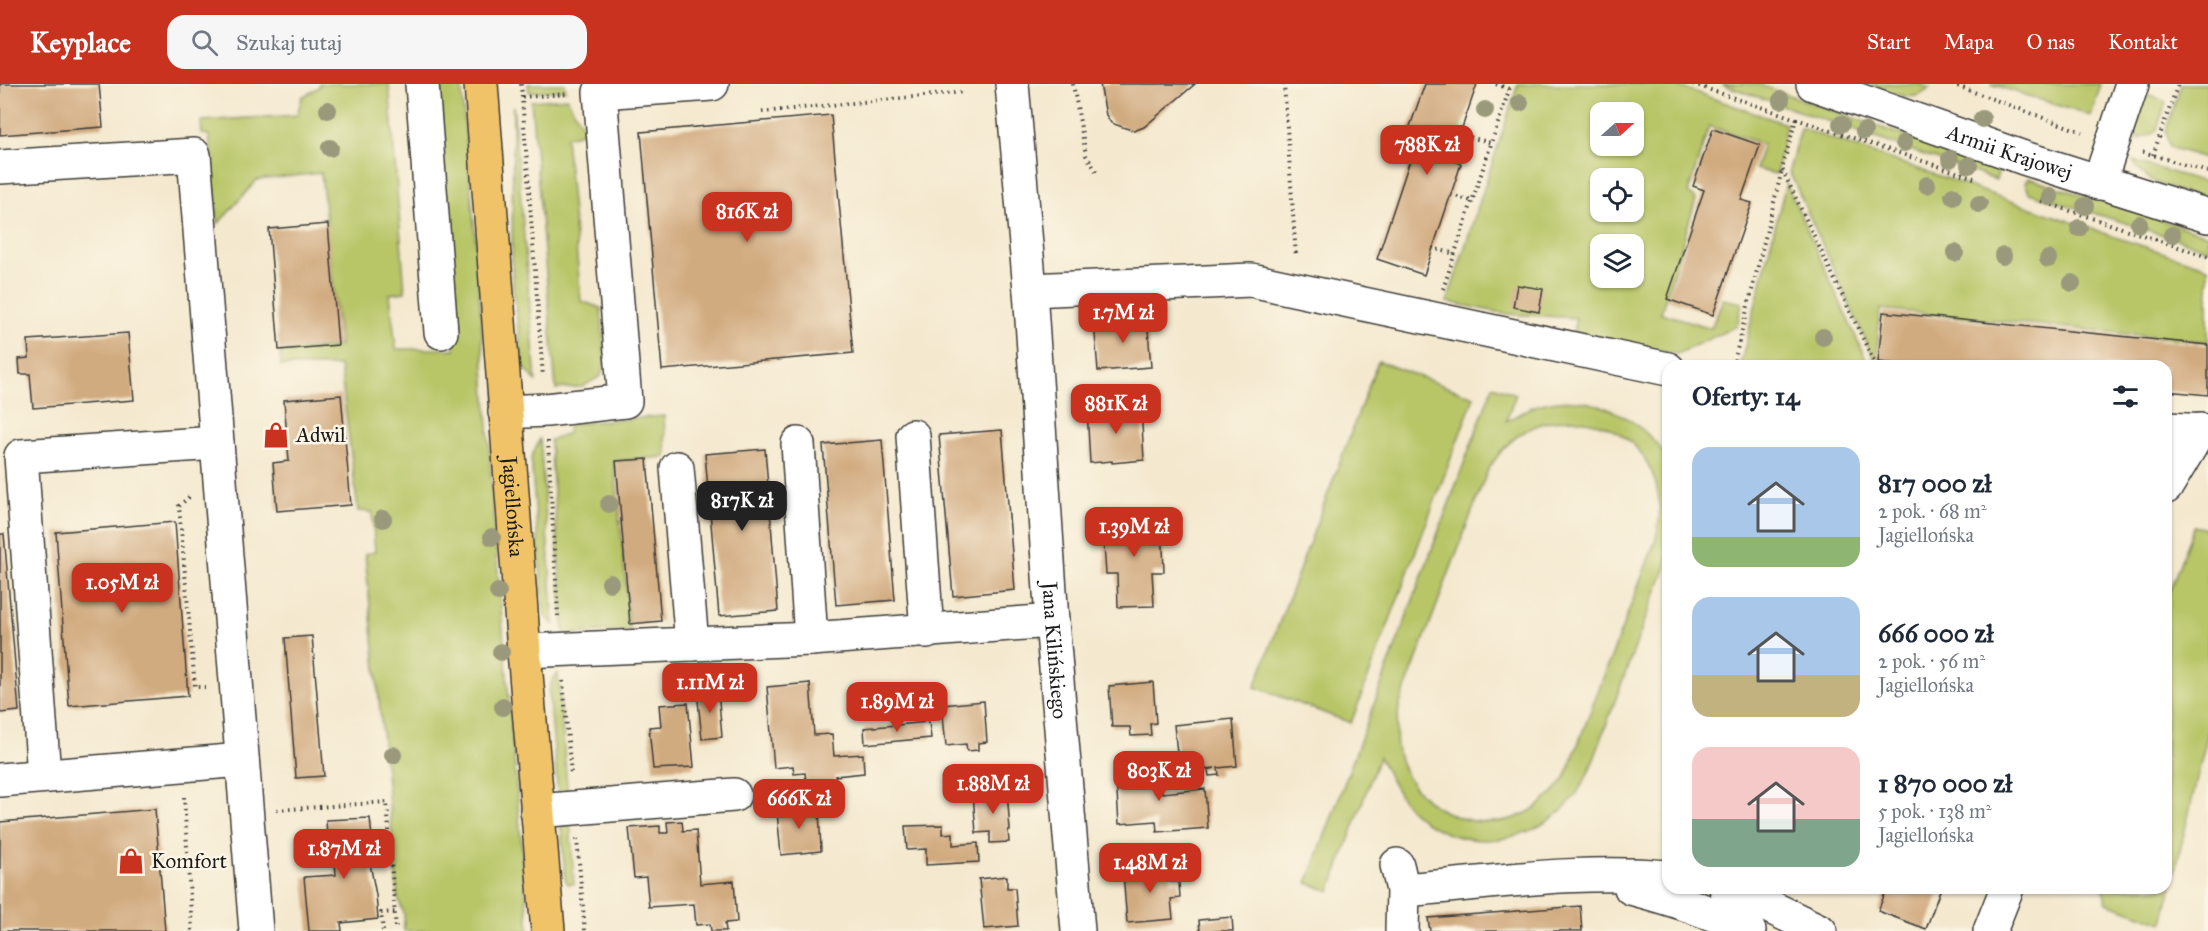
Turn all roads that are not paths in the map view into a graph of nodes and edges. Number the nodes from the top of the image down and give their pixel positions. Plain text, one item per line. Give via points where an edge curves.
1 (422, 84) edge
2 (481, 84) edge
3 (712, 84) edge
4 (1012, 84) edge
5 (1813, 84) edge
6 (2132, 84) edge
7 (0, 167) edge
8 (2098, 183) junction
9 (2208, 216) edge
10 (1030, 290) junction
11 (441, 332) dead end
12 (1662, 368) edge
13 (506, 412) junction
14 (2172, 429) edge
15 (2204, 430) edge
16 (914, 436) dead end
17 (204, 443) junction
18 (798, 444) dead end
19 (677, 468) dead end
20 (2172, 477) edge
21 (1052, 621) junction
22 (927, 632) junction
23 (812, 639) junction
24 (692, 644) junction
25 (524, 651) junction
26 (242, 760) junction
27 (44, 776) junction
28 (0, 780) edge
29 (734, 795) dead end
30 (537, 811) junction
31 (1586, 875) junction
32 (1662, 876) edge
33 (1743, 894) edge
34 (2005, 894) edge
35 (256, 931) edge
36 (548, 931) edge
37 (1078, 931) edge
38 (1402, 931) edge
39 (1749, 931) edge
40 (1820, 931) edge
41 (1990, 931) edge

1 - 11 street
2 - 13 main road, Jagiellońska
3 - 13 street via 600,92 625,401
4 - 10 street, Jana Kilińskiego
5 - 8 street, Armii Krajowej
6 - 8 street
7 - 17 street via 194,154
8 - 9 street, Armii Krajowej
10 - 12 street via 1251,280
10 - 21 street, Jana Kilińskiego
13 - 25 main road, Jagiellońska
14 - 15 street
15 - 20 street
16 - 22 street
17 - 26 street
17 - 27 street via 21,456
18 - 23 street
19 - 24 street
21 - 22 street
21 - 37 street, Jana Kilińskiego
22 - 23 street
23 - 24 street
24 - 25 street
25 - 30 main road, Jagiellońska
26 - 27 street
26 - 35 street
27 - 28 street
29 - 30 street
30 - 36 main road, Jagiellońska
31 - 32 street
31 - 38 street via 1400,878
31 - 39 street via 1675,900
33 - 40 street
34 - 41 street

